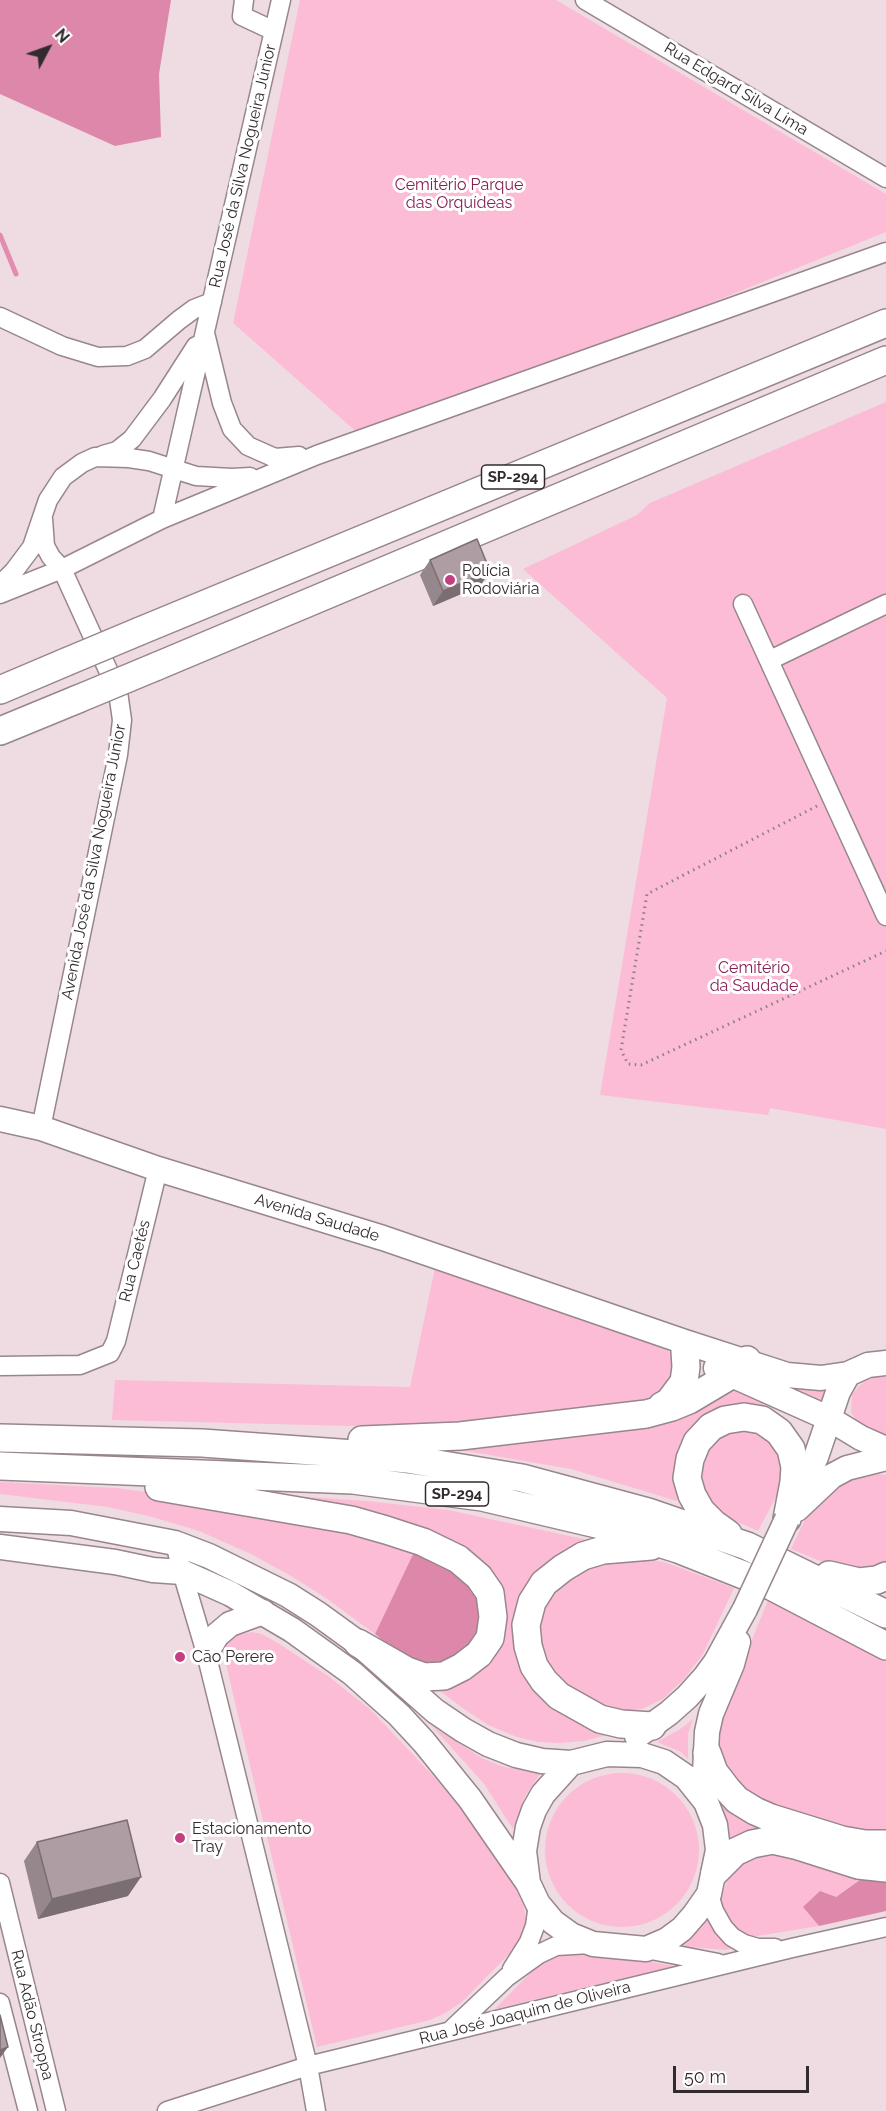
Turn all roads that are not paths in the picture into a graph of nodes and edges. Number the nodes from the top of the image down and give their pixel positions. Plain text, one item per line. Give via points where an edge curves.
1 (280, 0) edge
2 (585, 0) edge
3 (237, 10) edge
4 (274, 31) junction
5 (886, 178) edge
6 (886, 252) edge
7 (212, 302) junction
8 (0, 317) edge
9 (886, 322) edge
10 (205, 332) junction
11 (886, 360) edge
12 (317, 455) junction
13 (95, 458) junction
14 (173, 469) junction
15 (264, 476) junction
16 (43, 519) junction
17 (162, 519) junction
18 (62, 569) junction
19 (0, 585) edge
20 (0, 594) edge
21 (743, 604) dead end
22 (886, 604) edge
23 (770, 660) junction
24 (0, 690) edge
25 (0, 731) edge
26 (886, 916) edge
27 (0, 1119) edge
28 (41, 1128) junction
29 (158, 1169) junction
30 (632, 1324) junction
31 (685, 1351) junction
32 (886, 1363) edge
33 (0, 1366) edge
34 (739, 1368) junction
35 (848, 1374) junction
36 (758, 1388) junction
37 (646, 1414) junction
38 (828, 1418) junction
39 (0, 1438) edge
40 (202, 1443) junction
41 (886, 1449) edge
42 (816, 1457) junction
43 (886, 1458) edge
44 (0, 1466) edge
45 (0, 1519) edge
46 (787, 1519) junction
47 (175, 1543) junction
48 (747, 1546) junction
49 (0, 1547) edge
50 (678, 1549) junction
51 (793, 1567) junction
52 (182, 1572) junction
53 (886, 1576) edge
54 (745, 1609) junction
55 (263, 1612) junction
56 (886, 1614) edge
57 (847, 1624) junction
58 (358, 1643) junction
59 (886, 1646) edge
60 (886, 1652) edge
61 (206, 1653) junction
62 (652, 1726) junction
63 (707, 1753) junction
64 (607, 1754) junction
65 (571, 1762) junction
66 (706, 1802) junction
67 (886, 1844) edge
68 (886, 1868) edge
69 (0, 1883) edge
70 (712, 1883) junction
71 (533, 1894) junction
72 (886, 1927) edge
73 (593, 1944) junction
74 (792, 1948) junction
75 (646, 1949) junction
76 (728, 1964) junction
77 (507, 1977) junction
78 (0, 2003) edge
79 (449, 2032) junction
80 (308, 2066) junction
81 (28, 2111) edge
82 (56, 2111) edge
83 (167, 2111) edge
84 (316, 2111) edge

1 - 4 street, Rua José da Silva Nogueira Júnior
2 - 5 street, Rua Edgard Silva Lima
3 - 4 street
4 - 7 street, Rua José da Silva Nogueira Júnior
6 - 12 street
7 - 8 street via 194,309 145,349 127,356 98,357 62,346
7 - 10 street, Rua José da Silva Nogueira Júnior
9 - 24 highway, SP-294, bridge
10 - 12 street via 232,429 248,446 275,458
10 - 13 street, Rua José da Silva Nogueira Júnior via 132,439 117,451
10 - 14 street, Rua José da Silva Nogueira Júnior
11 - 25 highway, SP-294, bridge
12 - 15 street
13 - 14 street via 129,458
13 - 16 street, Rua José da Silva Nogueira Júnior via 63,477 48,500
14 - 15 street via 208,477
14 - 17 street, Rua José da Silva Nogueira Júnior
15 - 17 street
16 - 18 street, Avenida José da Silva Nogueira Júnior via 45,546
16 - 19 street, Rua José da Silva Nogueira Júnior via 32,547
17 - 18 street
18 - 20 street
18 - 28 street, Avenida José da Silva Nogueira Júnior via 118,692 123,720
21 - 23 street
22 - 23 street
23 - 26 street
27 - 28 main road, Avenida Saudade
28 - 29 main road, Avenida Saudade
29 - 30 main road, Avenida Saudade via 383,1239
29 - 33 street, Rua Caetés via 110,1353 80,1365
30 - 31 main road
30 - 34 main road
31 - 34 main road
31 - 37 highway via 684,1382 669,1402
32 - 35 main road via 868,1365
34 - 35 main road via 820,1378
34 - 36 main road
34 - 37 highway via 689,1400
35 - 38 main road
36 - 38 main road
36 - 42 main road via 807,1432
37 - 40 highway via 460,1436
38 - 41 main road
38 - 42 main road
39 - 40 highway, SP-294
40 - 48 highway, SP-294 via 407,1459 522,1478 648,1512
42 - 46 main road
43 - 46 main road via 832,1476
44 - 50 highway, SP-294 via 353,1480 482,1497 601,1525
44 - 58 highway via 193,1491 351,1520 423,1542 458,1559 479,1576 490,1593 494,1617 490,1638 479,1654 444,1676 424,1677 407,1671
45 - 47 main road via 71,1523
46 - 48 highway via 795,1467 791,1449 779,1432 762,1420 744,1417 711,1427 697,1442 690,1459 687,1478 692,1495 714,1524
46 - 54 main road, bridge
47 - 52 street
47 - 58 main road via 288,1595
48 - 51 highway, SP-294
49 - 52 main road
50 - 57 highway, SP-294 via 771,1586
50 - 62 highway via 630,1547 583,1556 544,1583 532,1602 526,1625 534,1666 559,1696 600,1719
51 - 53 highway via 859,1582
51 - 56 highway, SP-294
52 - 55 main road
52 - 61 street
54 - 62 main road via 705,1677
54 - 63 main road via 732,1664 711,1714
55 - 61 main road via 230,1624 217,1635
55 - 71 main road via 352,1673 399,1715 470,1799
57 - 59 highway, SP-294
57 - 60 highway
58 - 65 main road via 435,1711 488,1744 542,1761
61 - 80 street
62 - 64 main road
63 - 66 main road
63 - 67 highway via 714,1772 727,1789 755,1811 842,1840
64 - 65 main road
64 - 66 main road via 642,1755 664,1762 686,1777
65 - 71 main road via 549,1786 528,1827 525,1851
66 - 70 main road via 715,1825 718,1850
68 - 70 highway via 858,1865 773,1840 735,1852
69 - 82 street, Rua Adão Stroppa
70 - 74 street via 714,1911 732,1937 758,1948
70 - 75 main road via 682,1929
71 - 73 main road via 553,1922
71 - 77 street via 535,1926
72 - 74 street, Rua José Joaquim de Oliveira
73 - 75 main road
73 - 77 street via 556,1946
74 - 76 street, Rua José Joaquim de Oliveira
75 - 76 street
76 - 79 street, Rua José Joaquim de Oliveira
77 - 79 street
78 - 81 street
79 - 80 street, Rua José Joaquim de Oliveira
80 - 83 street, Rua José Joaquim de Oliveira
80 - 84 street

